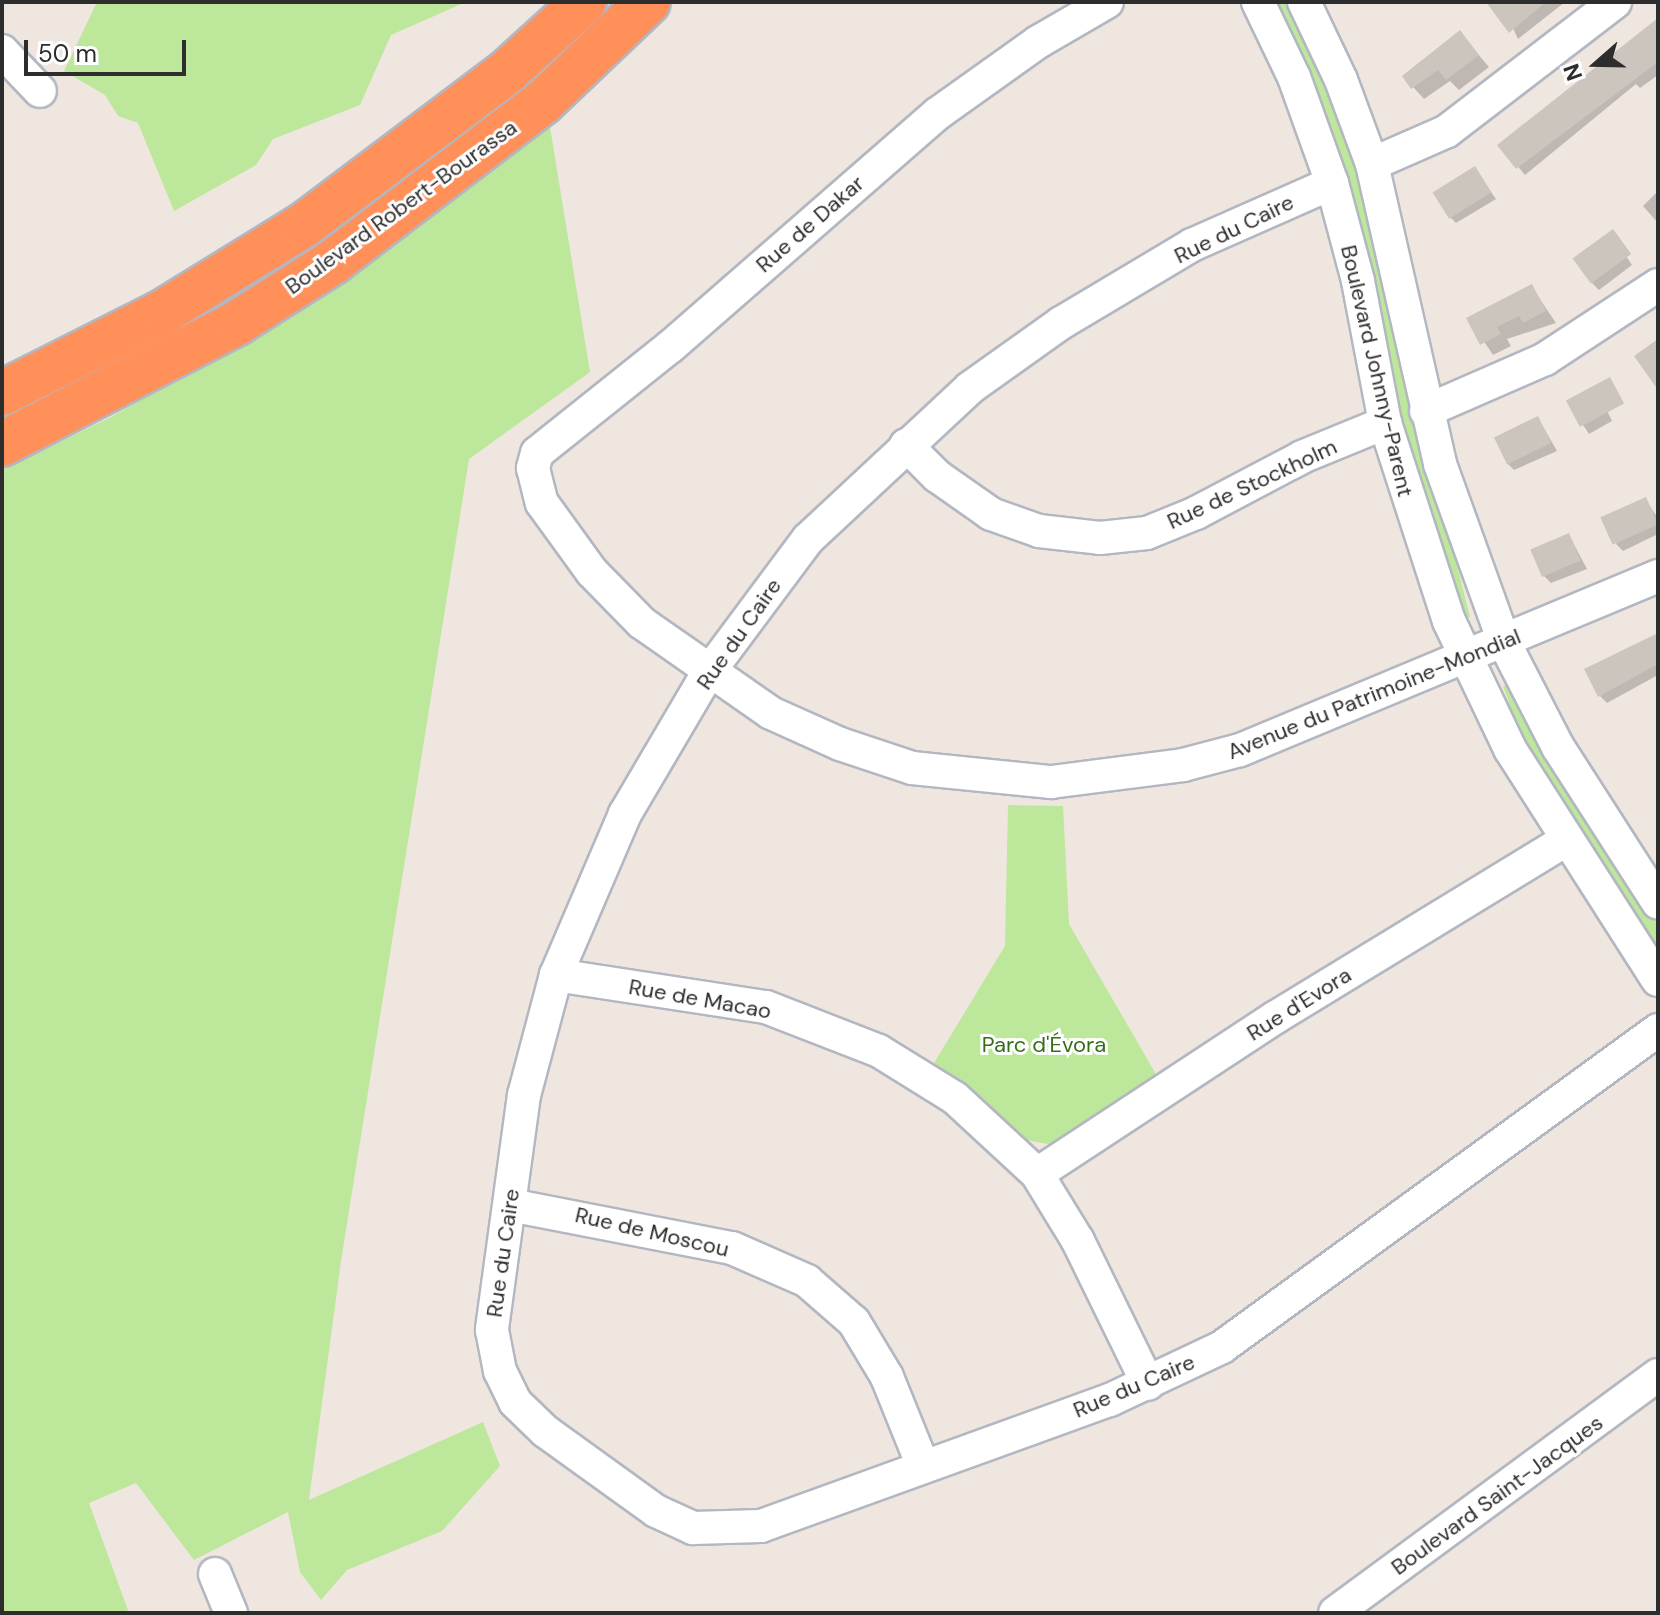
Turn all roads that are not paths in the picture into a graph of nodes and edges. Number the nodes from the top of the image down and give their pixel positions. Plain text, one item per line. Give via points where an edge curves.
1 (584, 2) edge
2 (648, 2) edge
3 (1107, 2) edge
4 (1258, 2) edge
5 (1304, 2) edge
6 (1615, 2) edge
7 (2, 51) edge
8 (40, 91) dead end
9 (1372, 164) junction
10 (1332, 183) junction
11 (1658, 285) edge
12 (2, 393) edge
13 (1426, 411) junction
14 (1385, 423) junction
15 (2, 444) edge
16 (906, 445) junction
17 (533, 468) joint
18 (1658, 576) edge
19 (1504, 642) junction
20 (1467, 658) junction
21 (708, 673) junction
22 (1564, 841) junction
23 (1658, 903) edge
24 (556, 975) junction
25 (1658, 980) edge
26 (1658, 1030) edge
27 (1037, 1174) junction
28 (510, 1205) junction
29 (1658, 1375) edge
30 (1148, 1384) junction
31 (923, 1466) junction
32 (215, 1574) dead end
33 (231, 1613) edge
34 (1335, 1613) edge

1 - 12 highway, Boulevard Robert-Bourassa via 494,82 304,225 163,312
2 - 15 highway, Boulevard Robert-Bourassa via 542,103 333,262 237,323
3 - 17 street, Rue de Dakar via 1038,42 937,114 671,346 548,441
4 - 10 street, Boulevard Johnny-Parent via 1294,77
5 - 9 street, Boulevard Johnny-Parent
6 - 9 street via 1447,131
7 - 8 street
9 - 13 street, Boulevard Johnny-Parent
10 - 14 street, Boulevard Johnny-Parent via 1358,281
10 - 16 street, Rue du Caire via 1192,245 1061,323 970,388
11 - 13 street via 1545,359
13 - 19 street, Boulevard Johnny-Parent via 1470,557
14 - 16 street, Rue de Stockholm via 1147,533 1100,538 1039,531 991,514 937,476
14 - 20 street, Boulevard Johnny-Parent via 1430,572
16 - 21 street, Rue du Caire via 808,539
17 - 21 street, Avenue du Patrimoine-Mondial via 542,503 592,572 642,623
18 - 19 street, Avenue du Patrimoine-Mondial
19 - 20 street, Avenue du Patrimoine-Mondial
19 - 23 street, Boulevard Johnny-Parent via 1558,747
20 - 21 street, Avenue du Patrimoine-Mondial via 1240,750 1183,765 1051,782 912,768 771,713
20 - 22 street, Boulevard Johnny-Parent via 1510,749
21 - 24 street, Rue du Caire via 625,814
22 - 25 street, Boulevard Johnny-Parent
22 - 27 street, Rue d'Evora via 1276,1017
24 - 27 street, Rue de Macao via 766,1007 826,1027 879,1051 955,1098
24 - 28 street, Rue du Caire via 524,1095
26 - 30 street, Rue du Caire via 1222,1347
27 - 30 street, Rue de Macao via 1078,1241
28 - 31 street, Rue de Moscou via 732,1248 807,1281 854,1322 887,1377
28 - 31 street, Rue du Caire via 492,1330 500,1371 515,1402 545,1431 656,1511 693,1528 761,1526
29 - 34 street, Boulevard Saint-Jacques
30 - 31 street, Rue du Caire
32 - 33 street

